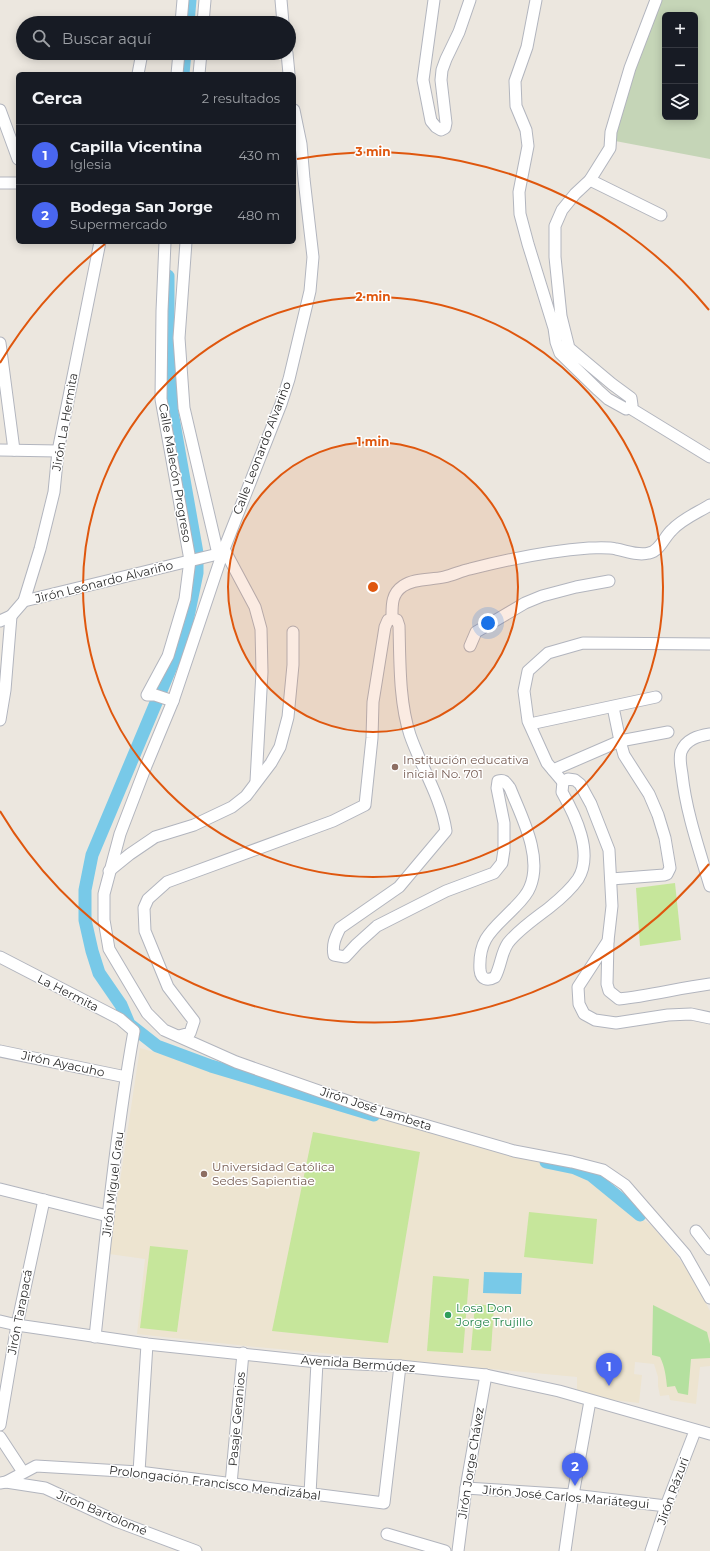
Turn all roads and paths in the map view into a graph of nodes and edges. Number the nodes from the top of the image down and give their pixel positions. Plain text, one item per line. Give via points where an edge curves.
1 (183, 0) edge
2 (205, 0) edge
3 (280, 0) edge
4 (434, 0) edge
5 (470, 0) edge
6 (536, 0) edge
7 (656, 0) edge
8 (182, 16) edge
9 (204, 16) edge
10 (282, 16) edge
11 (141, 60) edge
12 (178, 60) edge
13 (200, 60) edge
14 (288, 60) edge
15 (138, 72) edge
16 (177, 72) edge
17 (199, 72) edge
18 (289, 72) edge
19 (0, 110) edge
20 (296, 120) edge
21 (16, 154) edge
22 (590, 180) junction
23 (0, 183) edge
24 (16, 183) edge
25 (662, 215) dead end
26 (100, 244) edge
27 (165, 244) edge
28 (186, 244) edge
29 (0, 343) edge
30 (630, 408) junction
31 (0, 450) edge
32 (14, 450) junction
33 (58, 451) junction
34 (710, 457) edge
35 (710, 506) edge
36 (221, 551) junction
37 (192, 560) junction
38 (609, 581) dead end
39 (24, 601) junction
40 (11, 616) junction
41 (392, 619) junction
42 (0, 621) edge
43 (293, 632) dead end
44 (710, 644) edge
45 (470, 646) dead end
46 (656, 697) dead end
47 (171, 700) junction
48 (613, 707) junction
49 (0, 720) edge
50 (530, 724) junction
51 (668, 732) dead end
52 (710, 734) edge
53 (620, 741) junction
54 (553, 770) junction
55 (256, 781) junction
56 (563, 782) junction
57 (109, 871) junction
58 (611, 879) junction
59 (710, 886) edge
60 (608, 941) junction
61 (0, 957) edge
62 (710, 984) edge
63 (710, 1018) edge
64 (134, 1031) joint
65 (179, 1036) junction
66 (0, 1051) edge
67 (126, 1077) junction
68 (0, 1189) edge
69 (44, 1200) junction
70 (108, 1216) junction
71 (696, 1231) dead end
72 (710, 1249) edge
73 (710, 1298) edge
74 (0, 1320) edge
75 (17, 1325) junction
76 (95, 1337) junction
77 (146, 1344) junction
78 (243, 1353) junction
79 (317, 1362) junction
80 (400, 1366) junction
81 (486, 1375) junction
82 (590, 1401) junction
83 (0, 1425) edge
84 (696, 1431) junction
85 (710, 1434) edge
86 (0, 1437) edge
87 (24, 1472) junction
88 (139, 1472) junction
89 (3, 1483) edge
90 (231, 1484) junction
91 (466, 1488) junction
92 (310, 1494) junction
93 (573, 1495) junction
94 (666, 1506) junction
95 (387, 1534) dead end
96 (196, 1551) edge
97 (445, 1551) edge
98 (458, 1551) edge
99 (565, 1551) edge
100 (651, 1551) edge

1 - 8 street
2 - 9 street
3 - 10 street
4 - 5 street via 424,80 431,121 442,130 446,123 442,70 460,32
6 - 30 street via 527,47 515,81 516,106 526,130 528,146 519,192 520,214 560,353 608,399 624,409
7 - 22 street via 630,68 611,132 610,148
11 - 15 street
12 - 16 street
13 - 17 street
14 - 18 street
19 - 21 street
20 - 36 street, Calle Leonardo Alvariño via 313,258 310,291 281,404
22 - 25 street
22 - 30 street via 562,210 555,226 555,257 561,316 569,348 631,398 633,402
23 - 24 street
26 - 33 street, Jirón La Hermita
27 - 37 street, Calle Malecón Progreso via 161,399
28 - 36 street, Calle Malecón Progreso via 179,338 184,408
29 - 32 street
30 - 34 street
31 - 32 street
32 - 33 street
33 - 39 street, Jirón La Hermita via 54,492
35 - 41 street via 677,525 651,553 635,554 615,548 560,551 408,582 395,594 392,601
36 - 37 street, Jirón Leonardo Alvariño
36 - 47 street, Calle Leonardo Alvariño
36 - 55 street, Calle Malecón Progreso via 254,607 261,629 262,672
37 - 39 street, Jirón Leonardo Alvariño
37 - 47 street, Calle Malecón Progreso via 185,599 168,656 151,695
38 - 45 street via 555,593 525,603 476,632
39 - 40 street, Jirón Leonardo Alvariño
40 - 42 street, Jirón Leonardo Alvariño
40 - 49 street
41 - 56 street via 397,620 399,626 401,691 410,734 444,814 446,831 399,887 340,928 333,947 334,955 345,958 377,926 446,892 494,873 502,863 504,850 504,823 497,788 498,781 502,780 510,788 531,838 533,864 530,888 522,900 486,936 481,949 482,977 490,980 495,977 509,943 579,878 583,844 578,823 562,792
41 - 65 street via 388,620 385,627 373,702 365,805 333,821 167,882 148,898 144,908 145,931 168,986 194,1021 190,1033
43 - 55 street via 288,717 280,747
44 - 50 street via 582,643 548,653 528,671 526,676 525,701
46 - 48 street
47 - 57 street, Jirón José Lambeta via 129,809
48 - 50 street
48 - 53 street
50 - 54 street via 547,763
51 - 53 street
52 - 59 street via 690,740 683,748 680,759 685,798
53 - 54 street
53 - 58 street via 624,755 649,794 658,815 670,868 664,875
54 - 56 street
55 - 57 street via 246,796 232,808 194,825 155,837
56 - 58 street via 568,779 575,780 591,804 609,850
57 - 65 street, Jirón José Lambeta via 104,894 104,920 109,949 147,1013 164,1030
58 - 60 street via 612,906
60 - 62 street via 607,984 609,991 618,999
60 - 63 street via 578,987 579,1004 584,1014 595,1020 616,1023 668,1015 691,1014
61 - 64 street, La Hermita via 120,1019
64 - 67 street, Jirón Miguel Grau
65 - 73 street, Jirón José Lambeta via 236,1062 376,1111 514,1151 603,1170 625,1185 685,1254
66 - 67 street, Jirón Ayacuho
67 - 70 street, Jirón Miguel Grau
68 - 69 street
69 - 70 street
69 - 75 street, Jirón Tarapacá
70 - 76 street, Jirón Miguel Grau
71 - 72 street
74 - 75 street, Avenida Bermúdez
75 - 76 street, Avenida Bermúdez
75 - 83 street, Jirón Tarapacá
76 - 77 street, Avenida Bermúdez
77 - 78 street, Avenida Bermúdez
77 - 88 street
78 - 79 street, Avenida Bermúdez
78 - 90 street, Pasaje Geranios
79 - 80 street, Avenida Bermúdez
79 - 92 street
80 - 81 street, Avenida Bermúdez
80 - 92 street, Prolongación Francisco Mendizábal via 384,1503
81 - 82 street, Avenida Bermúdez via 533,1384
81 - 91 street, Jirón Jorge Chávez
82 - 84 street, Avenida Bermúdez
82 - 93 street
84 - 85 street, Avenida Bermúdez
84 - 94 street, Jirón Rázuri
86 - 87 street
87 - 88 street, Prolongación Francisco Mendizábal via 36,1466
87 - 89 street, Jirón Bartolomé
88 - 90 street, Prolongación Francisco Mendizábal
89 - 96 street, Jirón Bartolomé via 45,1488 116,1521
90 - 92 street, Prolongación Francisco Mendizábal
91 - 93 street, Jirón José Carlos Mariátegui
91 - 98 street, Jirón Jorge Chávez
93 - 94 street, Jirón José Carlos Mariátegui
93 - 99 street
94 - 100 street, Jirón Rázuri
95 - 97 street

